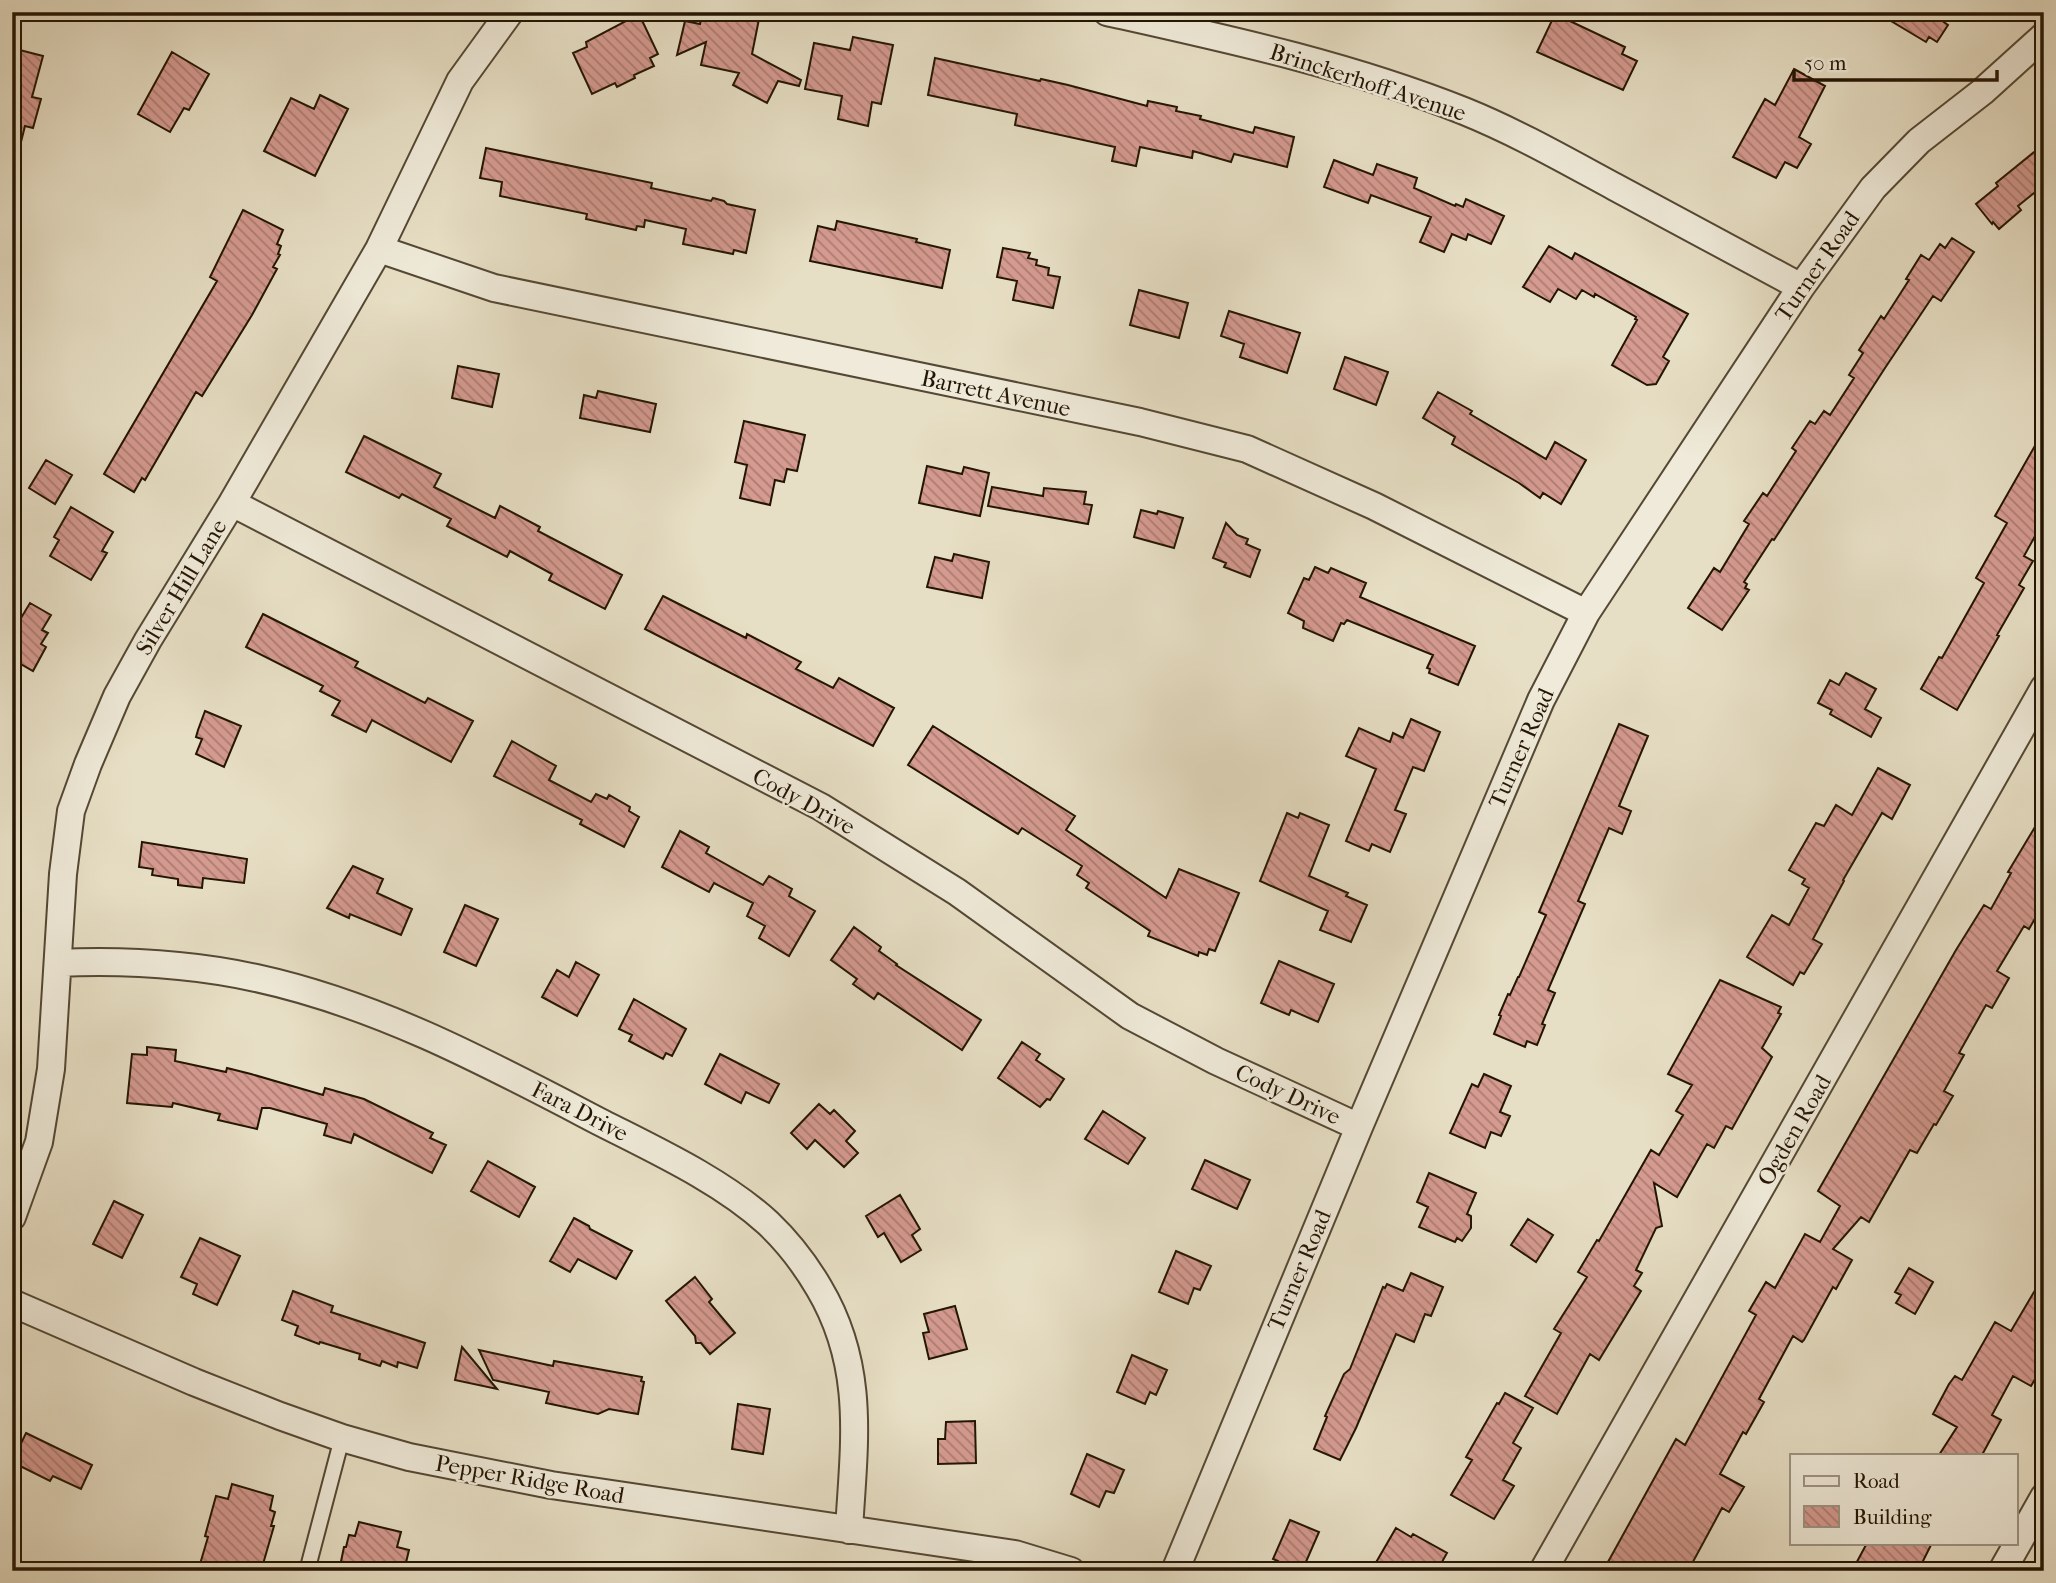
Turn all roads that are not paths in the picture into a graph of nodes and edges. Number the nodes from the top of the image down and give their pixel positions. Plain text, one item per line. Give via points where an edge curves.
1 (510, 12) edge
2 (1107, 12) edge
3 (2044, 36) edge
4 (379, 249) junction
5 (1801, 288) junction
6 (232, 503) junction
7 (1586, 613) junction
8 (2044, 688) edge
9 (58, 962) junction
10 (1359, 1127) junction
11 (12, 1217) edge
12 (12, 1303) edge
13 (342, 1438) junction
14 (2044, 1497) edge
15 (849, 1530) junction
16 (2018, 1543) edge
17 (2017, 1544) edge
18 (307, 1571) edge
19 (1071, 1571) edge
20 (1175, 1571) edge
21 (1543, 1571) edge
22 (2002, 1571) edge

1 - 4 street, Silver Hill Lane via 460,81
2 - 5 street, Brinckerhoff Avenue via 1324,64 1464,111 1525,138
3 - 5 street, Turner Road via 1919,141 1872,188
4 - 6 street, Silver Hill Lane
4 - 7 street, Barrett Avenue via 494,288 1140,422 1247,449 1374,506
5 - 7 street, Turner Road
6 - 9 street, Silver Hill Lane via 117,696 88,764 71,811
6 - 10 street, Cody Drive via 821,807 957,892 1130,1016
7 - 10 street, Turner Road via 1541,700
8 - 21 street, Ogden Road
9 - 11 street, Silver Hill Lane via 51,1069 39,1142
9 - 15 street, Fara Drive via 119,961 218,971 398,1022 465,1051 728,1193 767,1222 797,1254 820,1289 846,1349 854,1395 855,1443
10 - 20 street, Turner Road
12 - 13 street, Pepper Ridge Road via 194,1382
13 - 15 street, Pepper Ridge Road via 466,1470
13 - 18 lane
14 - 16 street
15 - 19 street, Pepper Ridge Road via 1016,1554
17 - 22 street

